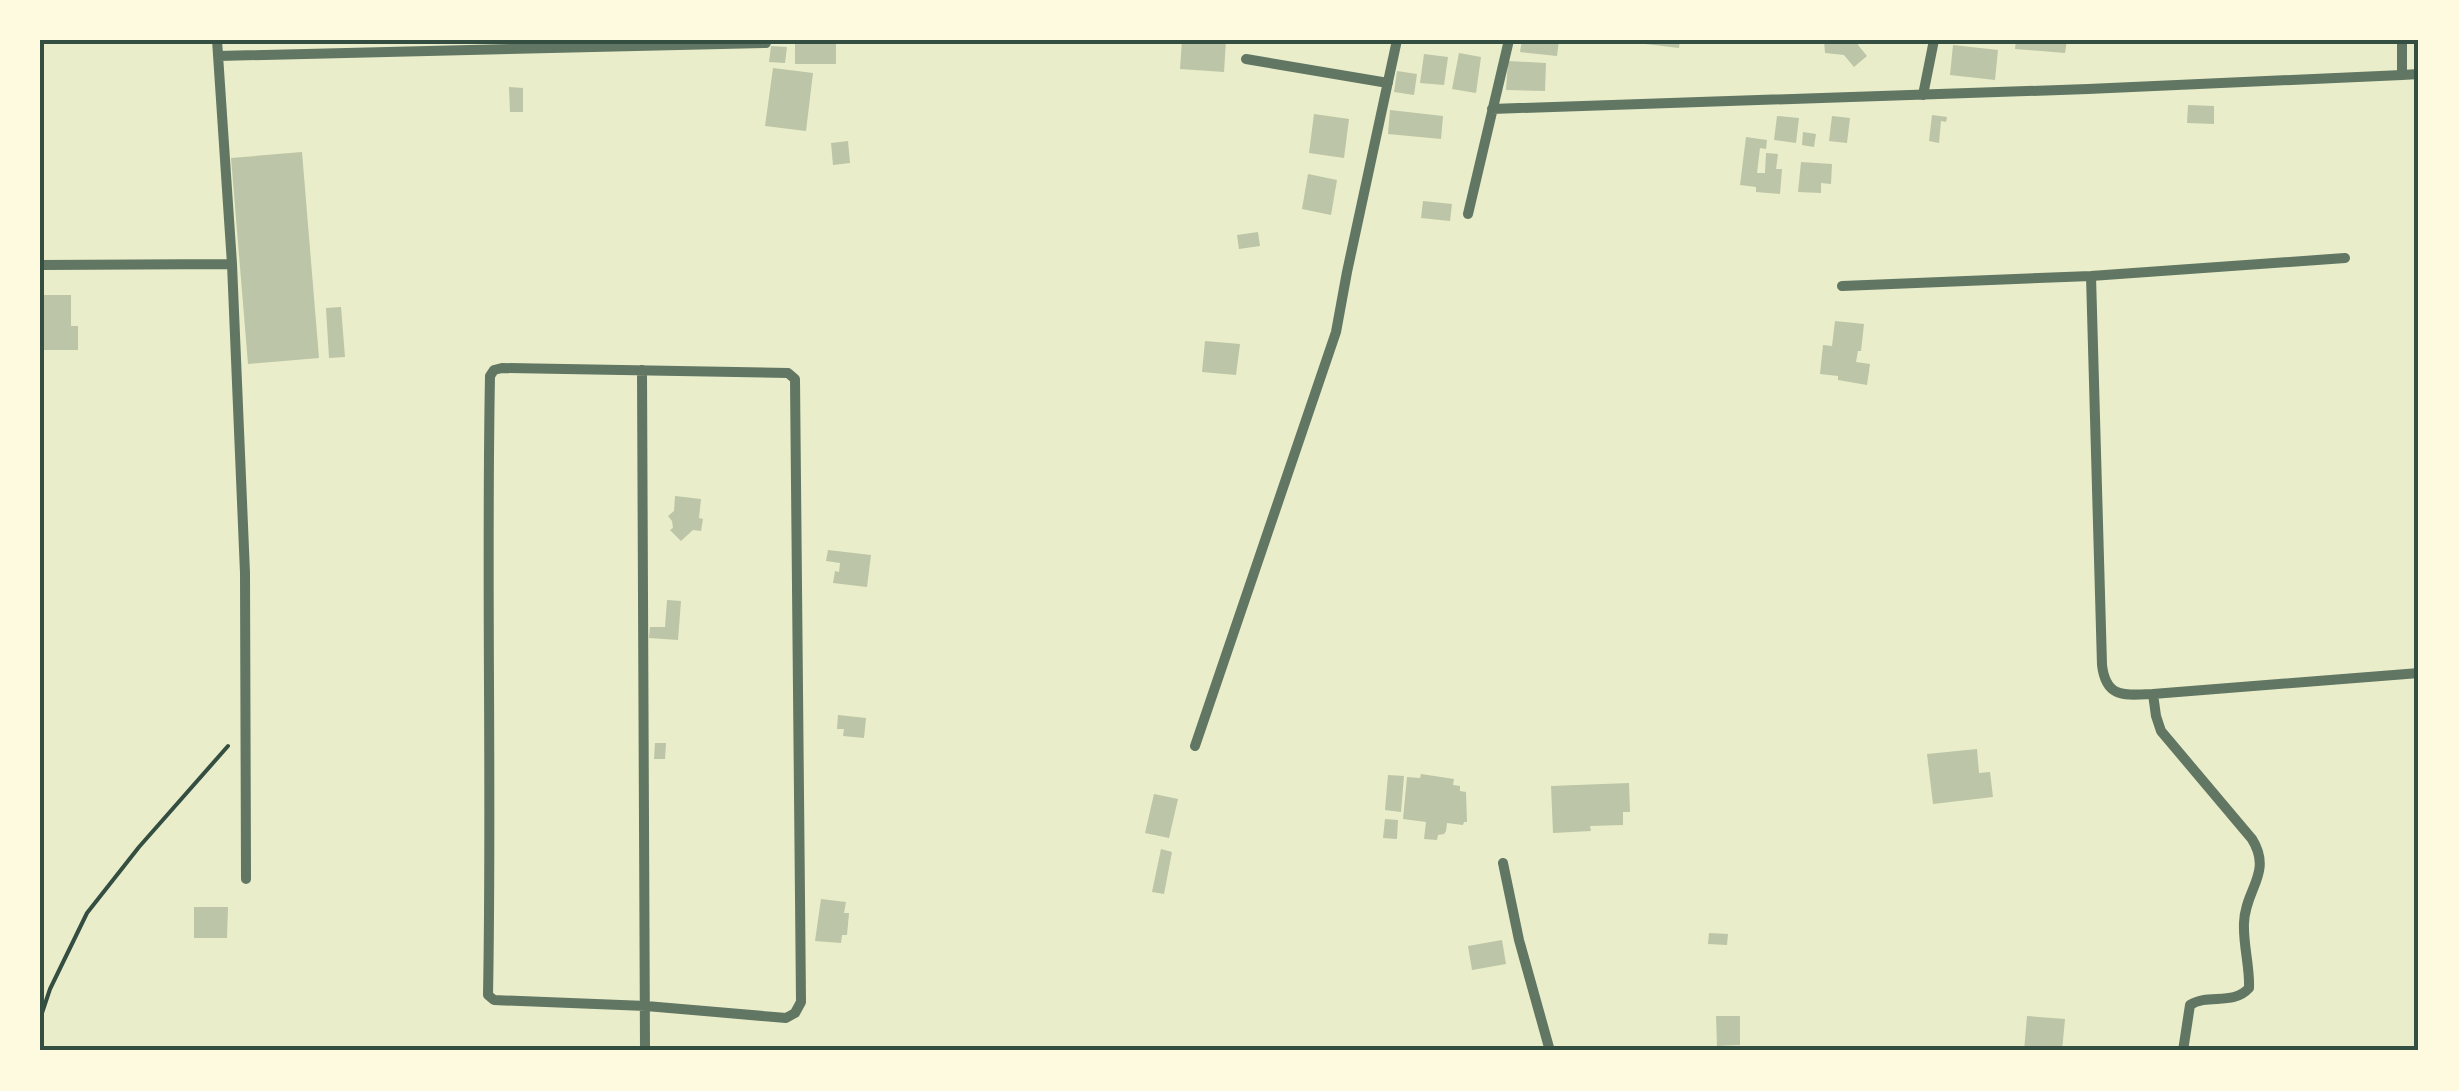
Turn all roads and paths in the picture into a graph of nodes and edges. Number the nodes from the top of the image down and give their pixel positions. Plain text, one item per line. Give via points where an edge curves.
1 (216, 40) edge
2 (1397, 40) edge
3 (1509, 40) edge
4 (1934, 40) edge
5 (2402, 40) edge
6 (766, 42) dead end
7 (218, 56) junction
8 (1246, 59) dead end
9 (2419, 74) edge
10 (2402, 75) junction
11 (1388, 84) junction
12 (1923, 95) junction
13 (1492, 109) junction
14 (1468, 214) dead end
15 (2345, 258) dead end
16 (232, 264) junction
17 (40, 265) edge
18 (2091, 276) junction
19 (1842, 286) dead end
20 (642, 370) junction
21 (2419, 673) edge
22 (2154, 694) junction
23 (246, 727) junction
24 (1196, 746) dead end
25 (1503, 863) dead end
26 (246, 879) dead end
27 (646, 1006) junction
28 (40, 1019) edge
29 (645, 1051) edge
30 (1550, 1051) edge
31 (2182, 1051) edge

1 - 7 street
2 - 11 street
3 - 13 street
4 - 12 street
5 - 10 street
6 - 7 street
7 - 16 street
8 - 11 street
9 - 10 street
10 - 12 street
11 - 24 street via 1336,332
12 - 13 street
13 - 14 street
15 - 18 street
16 - 17 street
16 - 23 street
18 - 19 street
18 - 22 street via 2104,678 2120,693
20 - 27 street
20 - 27 street via 502,368 490,376 488,995
20 - 27 street via 788,373 795,379 800,983 800,1002 786,1018
21 - 22 street
22 - 31 street via 2161,732 2252,839 2261,862 2244,923 2249,988 2237,998 2190,1005
23 - 26 street
23 - 28 path via 87,913
25 - 30 street
27 - 29 street

